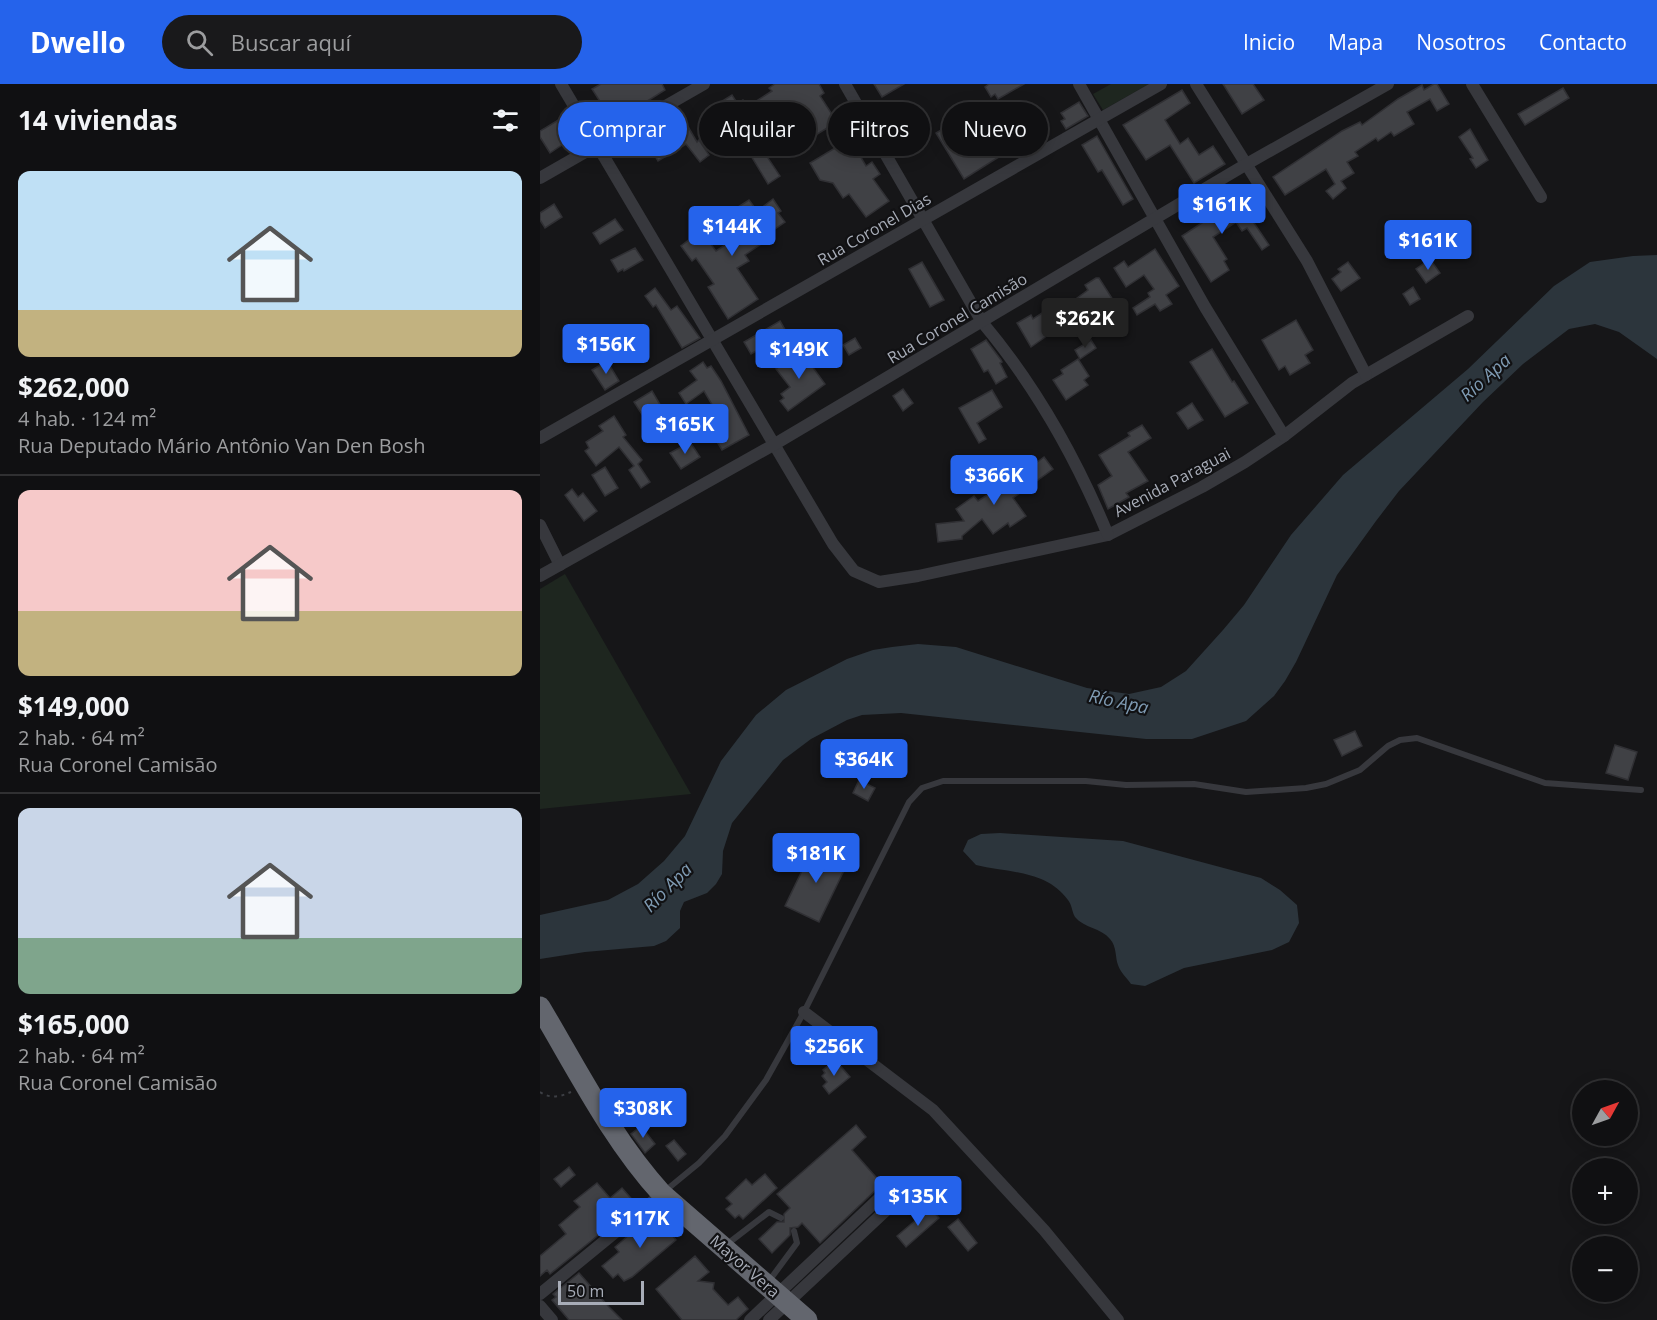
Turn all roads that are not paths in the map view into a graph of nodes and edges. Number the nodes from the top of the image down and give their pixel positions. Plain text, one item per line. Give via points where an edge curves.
1 (561, 84) edge
2 (704, 84) edge
3 (844, 84) edge
4 (1161, 84) edge
5 (1196, 84) edge
6 (1388, 84) edge
7 (1472, 84) edge
8 (1085, 86) edge
9 (572, 102) edge
10 (672, 102) edge
11 (1098, 120) junction
12 (577, 156) edge
13 (604, 156) edge
14 (1245, 165) junction
15 (540, 178) edge
16 (1541, 197) dead end
17 (1156, 219) junction
18 (924, 220) junction
19 (1468, 316) dead end
20 (982, 322) junction
21 (713, 339) junction
22 (1366, 375) junction
23 (1284, 436) junction
24 (540, 438) edge
25 (775, 444) junction
26 (540, 525) edge
27 (1108, 535) junction
28 (560, 565) junction
29 (540, 576) edge
30 (1641, 790) dead end
31 (540, 1007) edge
32 (804, 1012) junction
33 (662, 1194) junction
34 (781, 1218) dead end
35 (794, 1231) dead end
36 (723, 1247) junction
37 (540, 1294) edge
38 (777, 1295) junction
39 (540, 1306) edge
40 (552, 1320) edge
41 (750, 1320) edge
42 (770, 1320) edge
43 (807, 1320) edge
44 (1118, 1320) edge

1 - 9 street
2 - 10 street
3 - 18 street
4 - 11 street, Rua Coronel Dias
5 - 14 street
6 - 14 street, Rua Coronel Camisão
7 - 16 street
8 - 11 street
11 - 17 street
11 - 18 street, Rua Coronel Dias
12 - 15 street
13 - 21 street
14 - 17 street, Rua Coronel Camisão
14 - 22 street via 1307,261
17 - 20 street, Rua Coronel Camisão
17 - 23 street
18 - 20 street
18 - 21 street, Rua Coronel Dias
19 - 22 street, Avenida Paraguai
20 - 25 street, Rua Coronel Camisão
20 - 27 street via 1037,399 1080,474
21 - 24 street, Rua Coronel Dias
21 - 25 street
22 - 23 street, Avenida Paraguai
23 - 27 street, Avenida Paraguai via 1202,487
25 - 27 street, Avenida Paraguai via 816,518 854,571 879,582
25 - 28 street, Rua Coronel Camisão
26 - 28 street
28 - 29 street, Rua Coronel Camisão
30 - 32 lane via 1545,783 1418,738 1388,746 1360,770 1306,788 1246,792 1194,784 936,782 909,802
31 - 33 highway, Mayor Vera via 624,1146
32 - 33 lane via 766,1080 725,1136
32 - 44 street via 933,1110 1044,1230
33 - 36 highway, Mayor Vera
33 - 37 street
34 - 36 lane via 770,1212
35 - 38 lane via 797,1243
36 - 38 highway, Mayor Vera
38 - 38 street via 897,1200 898,1192 888,1190
38 - 41 street
38 - 42 street
38 - 43 highway, Mayor Vera
39 - 40 street

